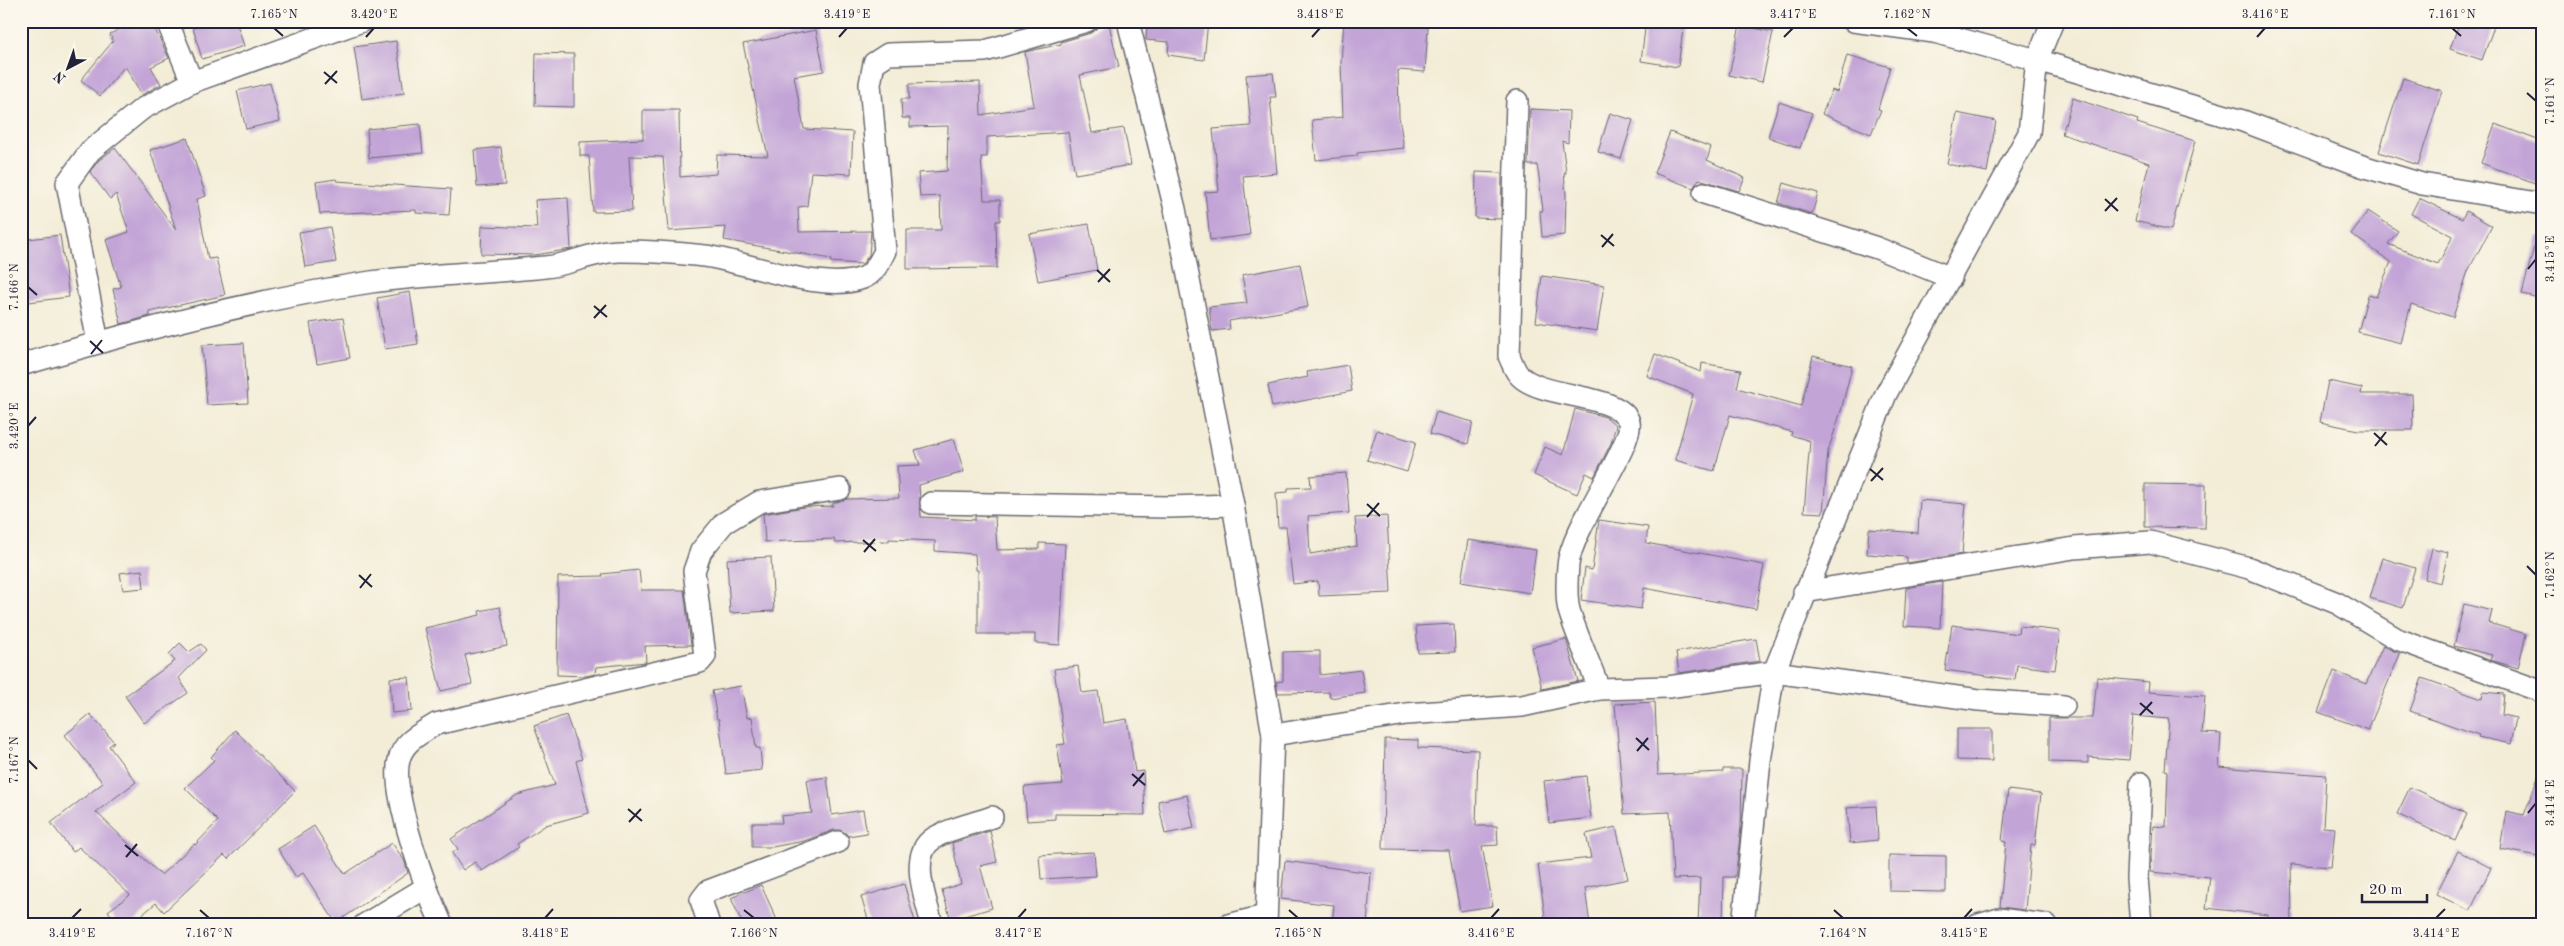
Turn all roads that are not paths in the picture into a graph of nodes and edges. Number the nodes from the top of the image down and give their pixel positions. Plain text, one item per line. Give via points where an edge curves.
1 (167, 21) edge
2 (362, 21) edge
3 (1087, 21) edge
4 (1128, 21) edge
5 (1853, 21) edge
6 (2053, 21) edge
7 (325, 27) edge
8 (2037, 60) junction
9 (192, 82) junction
10 (1517, 102) dead end
11 (1704, 192) dead end
12 (2543, 204) edge
13 (1952, 278) junction
14 (98, 342) junction
15 (21, 365) edge
16 (840, 489) dead end
17 (931, 503) dead end
18 (1232, 505) junction
19 (1804, 592) junction
20 (1774, 672) junction
21 (1599, 689) junction
22 (2543, 692) edge
23 (2064, 706) dead end
24 (1273, 735) junction
25 (2141, 783) dead end
26 (992, 817) dead end
27 (838, 842) dead end
28 (426, 888) junction
29 (1266, 920) edge
30 (364, 925) edge
31 (442, 925) edge
32 (709, 925) edge
33 (932, 925) edge
34 (1228, 925) edge
35 (1744, 925) edge
36 (1978, 925) edge
37 (2047, 925) edge
38 (2141, 925) edge

1 - 9 street
2 - 7 street
3 - 14 street via 985,51 888,54 874,63 870,84 885,251 879,265 865,278 847,282 798,278 706,256 617,251 548,267 458,272 371,282 239,308
4 - 18 street via 1175,209
5 - 8 street via 1934,32
6 - 8 street
7 - 9 street
8 - 12 street via 2243,121 2362,166 2422,184
8 - 13 street via 2029,133
9 - 14 street via 142,109 90,151 67,182
10 - 21 street via 1510,356 1520,376 1541,389 1604,403 1621,410 1629,423 1627,441 1585,516 1568,563 1569,609
11 - 13 street via 1877,248
13 - 19 street via 1886,394
14 - 15 street
16 - 28 street via 759,502 724,523 700,551 694,571 705,656 700,662 436,724 410,740 399,759 398,788
17 - 18 street
18 - 24 street
19 - 20 street
19 - 22 street via 2074,548 2150,542 2250,568 2337,603 2397,639
20 - 21 street via 1668,687
20 - 23 street via 1979,700
20 - 35 street via 1760,761
21 - 24 street via 1522,706 1406,714
24 - 29 street
25 - 38 street via 2137,878
26 - 33 street via 933,839 922,851 920,869
27 - 32 street via 708,891 701,900
28 - 30 street
28 - 31 street
29 - 34 street
36 - 37 street via 1999,919

